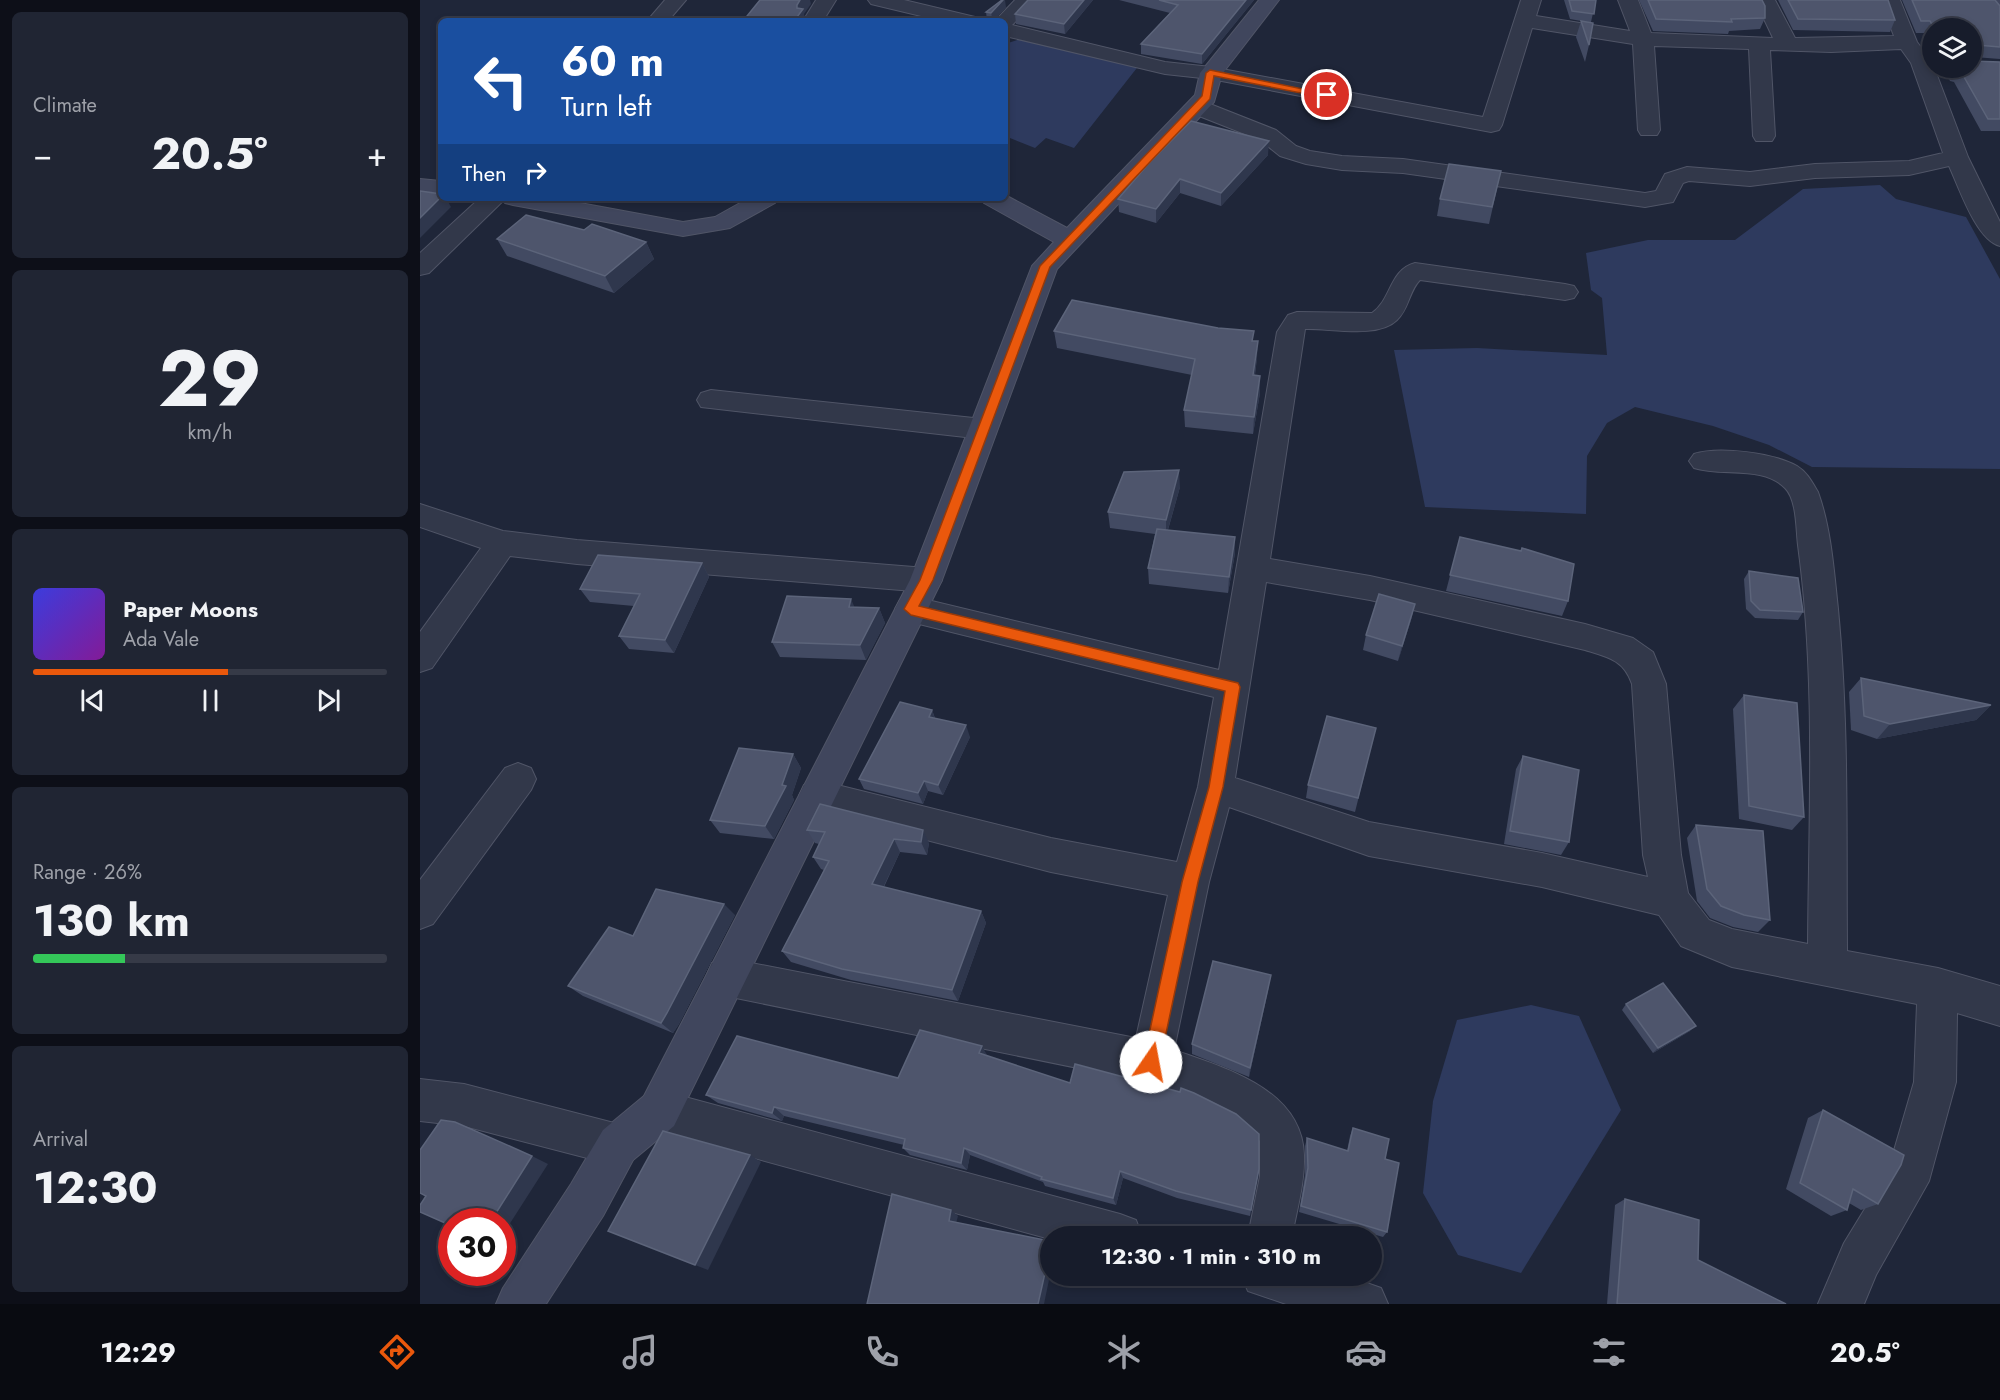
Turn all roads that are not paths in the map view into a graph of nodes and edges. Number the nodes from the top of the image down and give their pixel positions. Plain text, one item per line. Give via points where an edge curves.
1 (676, 0) edge
2 (826, 0) edge
3 (878, 0) edge
4 (1027, 0) edge
5 (1269, 0) edge
6 (1628, 0) edge
7 (1765, 0) edge
8 (1890, 0) edge
9 (1994, 0) edge
10 (2000, 2) edge
11 (1529, 10) edge
12 (660, 18) edge
13 (815, 18) edge
14 (953, 18) edge
15 (1008, 18) edge
16 (1008, 31) edge
17 (1643, 39) junction
18 (1906, 42) junction
19 (1759, 43) junction
20 (1787, 44) junction
21 (1922, 58) edge
22 (1210, 73) junction
23 (1932, 78) edge
24 (1197, 107) junction
25 (1649, 130) dead end
26 (1764, 136) dead end
27 (1956, 157) junction
28 (420, 186) edge
29 (438, 188) edge
30 (491, 201) edge
31 (529, 201) edge
32 (761, 201) edge
33 (998, 201) edge
34 (2000, 238) edge
35 (1070, 240) junction
36 (420, 267) edge
37 (1565, 292) dead end
38 (711, 400) dead end
39 (983, 429) junction
40 (1704, 460) dead end
41 (420, 515) edge
42 (502, 543) junction
43 (1253, 568) junction
44 (926, 580) junction
45 (911, 609) junction
46 (420, 658) edge
47 (1233, 687) junction
48 (519, 779) dead end
49 (1216, 787) junction
50 (818, 796) junction
51 (1190, 882) junction
52 (1671, 900) junction
53 (420, 911) edge
54 (1828, 968) junction
55 (726, 977) junction
56 (1938, 988) junction
57 (2000, 1006) edge
58 (1151, 1062) junction
59 (420, 1100) edge
60 (659, 1111) junction
61 (618, 1145) junction
62 (1083, 1226) edge
63 (1272, 1226) edge
64 (1302, 1286) edge
65 (519, 1304) edge
66 (1365, 1304) edge
67 (1841, 1304) edge

1 - 12 street
2 - 13 street
3 - 14 street
4 - 15 street
5 - 22 street
6 - 17 street
7 - 20 street
8 - 18 street
9 - 10 street
11 - 17 street
11 - 22 street via 1491,125
16 - 22 street via 1164,68
17 - 19 street
17 - 25 street
18 - 20 street
18 - 21 street
19 - 20 street
19 - 26 street
22 - 24 street via 1206,97
23 - 27 street
24 - 27 street via 1268,135 1288,151 1306,157 1342,164 1402,166 1645,200 1665,197 1673,179 1687,174 1750,179 1815,171 1910,168
24 - 35 street
27 - 34 street via 1991,228
28 - 29 street
30 - 36 street
31 - 32 street via 683,229 720,223
33 - 35 street
35 - 39 street via 1045,266
37 - 43 street via 1415,271 1398,290 1388,315 1377,321 1296,321 1290,332
38 - 39 street
39 - 44 street
40 - 54 street via 1786,472 1798,483 1808,508 1821,586 1826,664
41 - 42 street
42 - 44 street
42 - 46 street
43 - 47 street
43 - 52 street via 1370,588 1585,637 1621,648 1641,662 1649,684 1662,855
44 - 45 street
45 - 47 street
45 - 50 street
47 - 49 street
48 - 53 street
49 - 51 street
49 - 52 street via 1369,839 1542,870
50 - 51 street via 1051,855
50 - 55 street
51 - 58 street
52 - 54 street via 1695,933 1732,948
54 - 56 street
55 - 58 street
55 - 60 street
56 - 57 street
56 - 67 street via 1935,1082 1907,1181 1860,1259
58 - 63 street via 1255,1105 1272,1122 1281,1139 1281,1173
59 - 61 street via 464,1104
60 - 61 street
60 - 62 street
61 - 65 street
64 - 66 street

